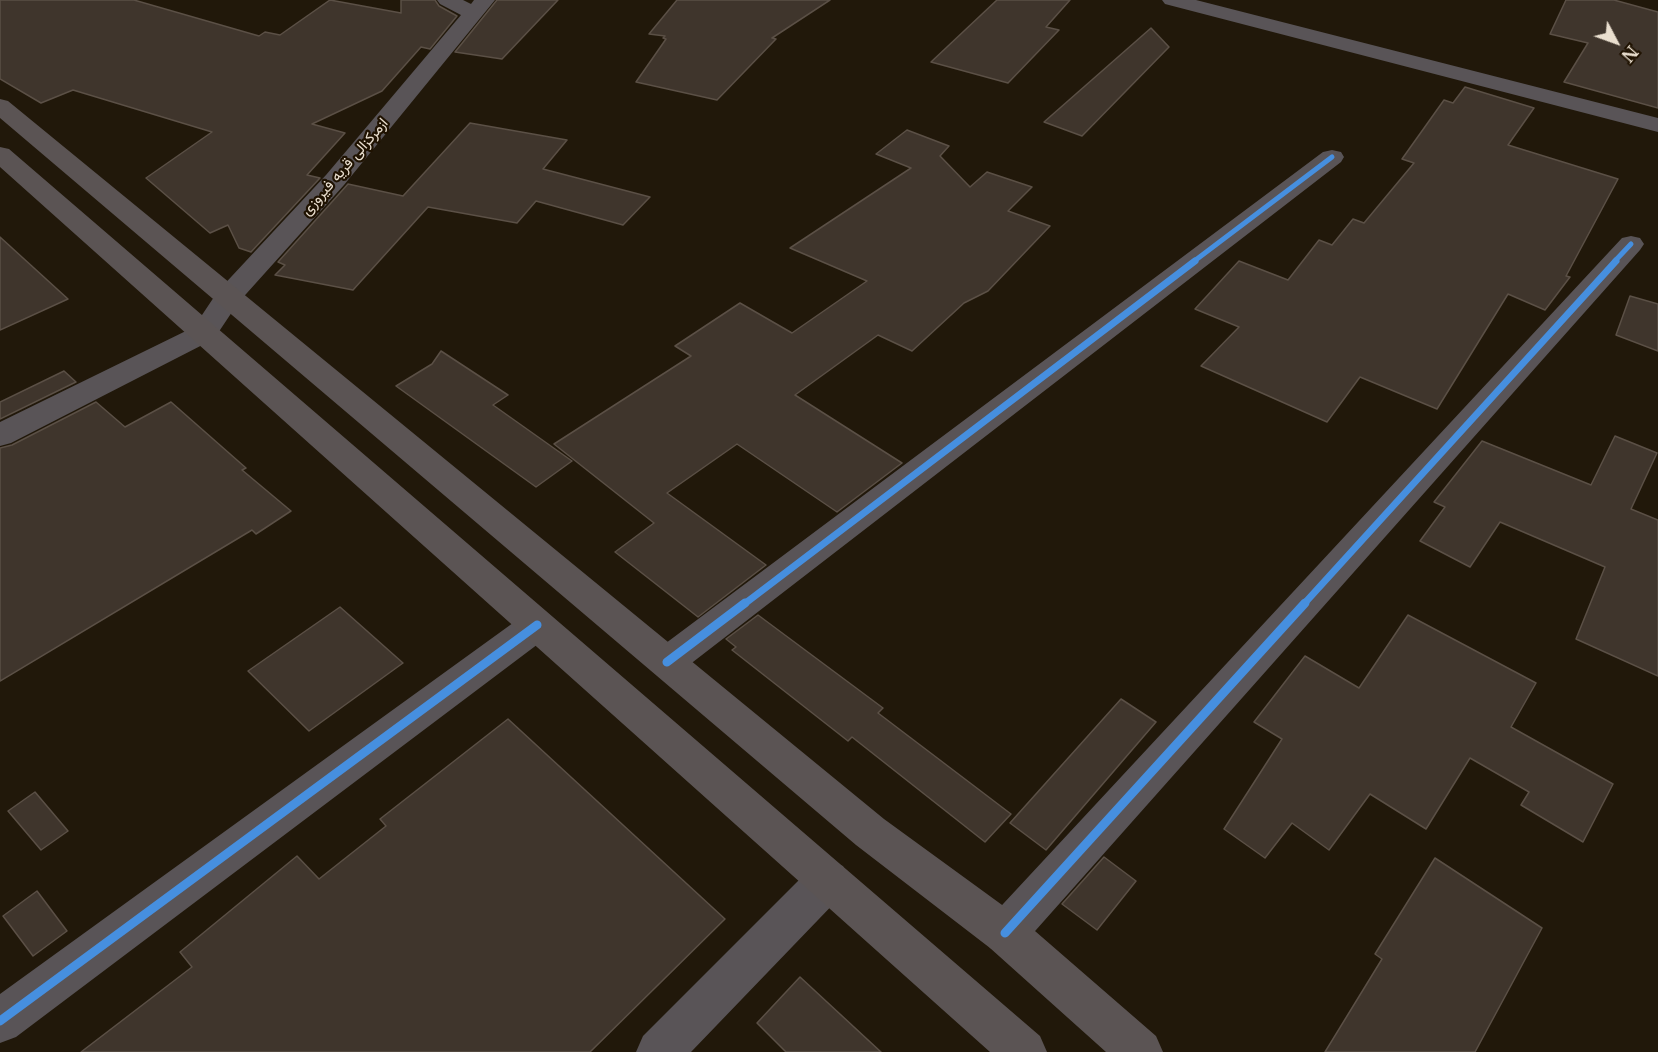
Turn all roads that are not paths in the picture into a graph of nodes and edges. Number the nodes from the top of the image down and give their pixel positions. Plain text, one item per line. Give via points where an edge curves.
1 (447, 0) edge
2 (1172, 0) edge
3 (479, 6) edge
4 (0, 106) edge
5 (1658, 124) edge
6 (0, 154) edge
7 (1332, 157) dead end
8 (1631, 243) dead end
9 (228, 297) junction
10 (204, 333) junction
11 (0, 435) edge
12 (537, 625) junction
13 (666, 662) junction
14 (828, 880) junction
15 (1005, 933) junction
16 (0, 1021) edge
17 (659, 1052) edge
18 (1024, 1052) edge
19 (1140, 1052) edge

1 - 3 street
2 - 5 street
3 - 9 street, ازمرکزالی قریه فیروزی via 336,180
4 - 9 main road
6 - 10 main road
7 - 13 street
8 - 15 street
9 - 10 street, ازمرکزالی قریه فیروزی
9 - 13 main road
10 - 11 street
10 - 12 main road
12 - 14 main road
12 - 16 street
13 - 15 main road via 870,832
14 - 17 street
14 - 18 main road
15 - 19 main road

